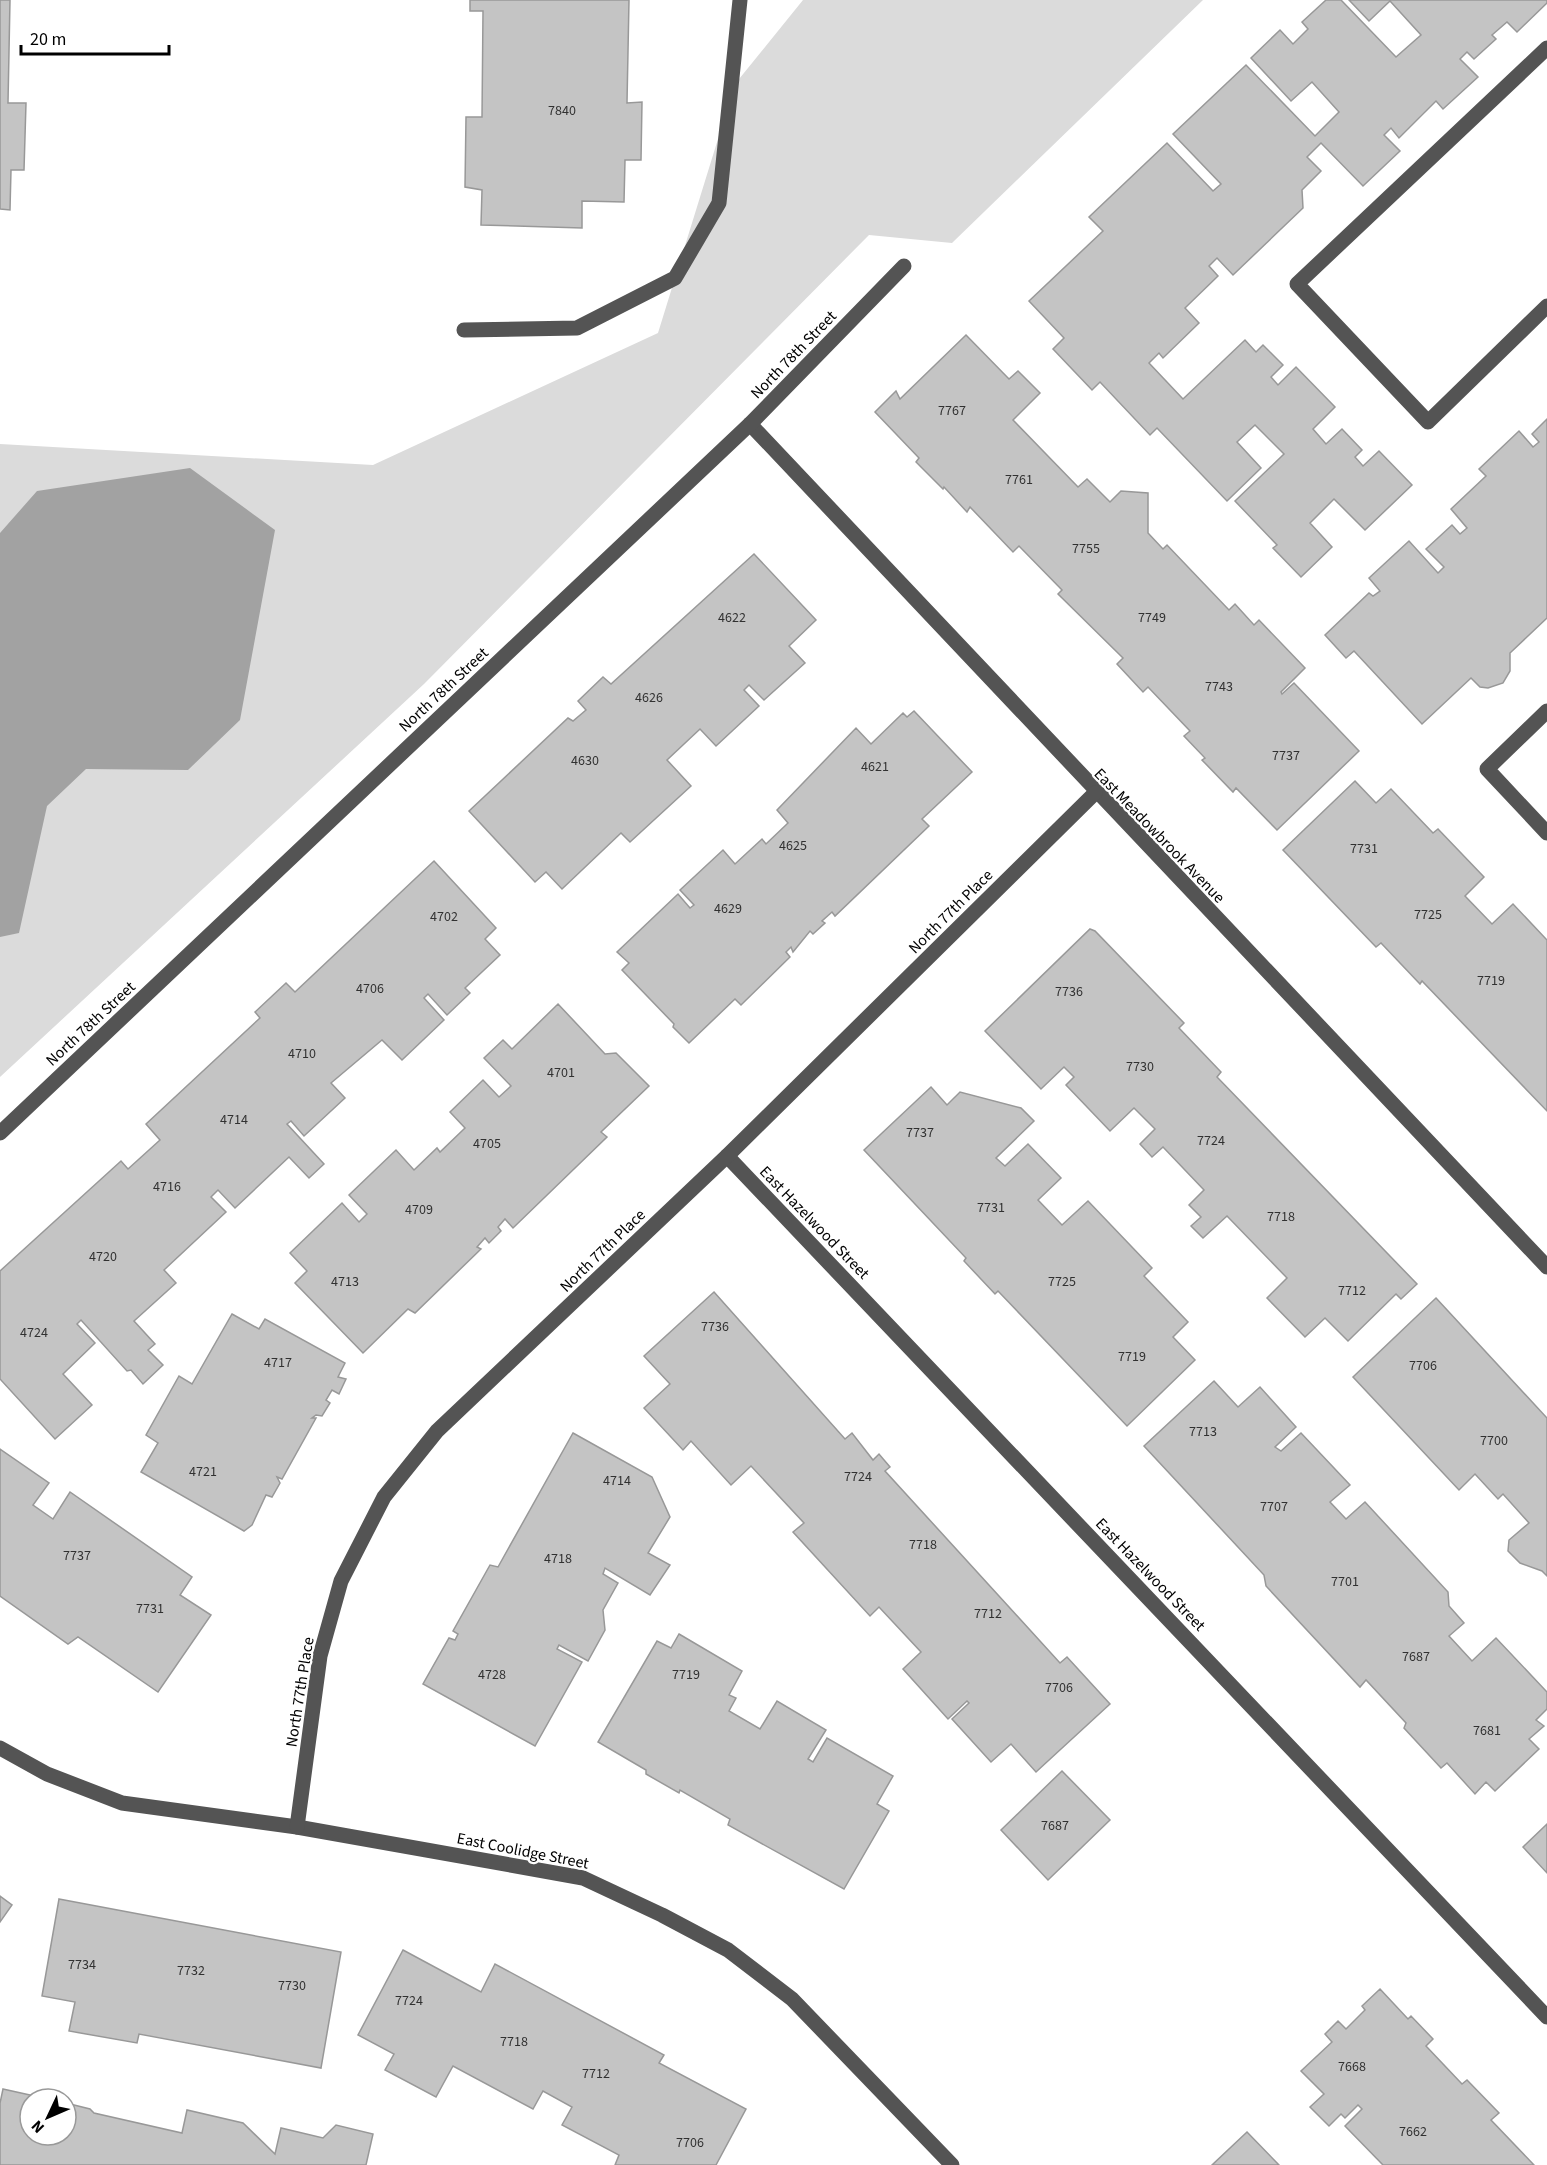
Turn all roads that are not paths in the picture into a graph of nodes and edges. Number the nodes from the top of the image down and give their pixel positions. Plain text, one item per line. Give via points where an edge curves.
1 (740, 0) edge
2 (1547, 48) edge
3 (904, 266) dead end
4 (1547, 306) edge
5 (464, 330) dead end
6 (750, 424) junction
7 (1547, 711) edge
8 (1095, 793) junction
9 (1547, 833) edge
10 (0, 1133) edge
11 (727, 1156) junction
12 (1547, 1268) edge
13 (0, 1748) edge
14 (297, 1827) junction
15 (1547, 2017) edge
16 (952, 2165) edge

1 - 5 street via 719,203 675,278 577,328
2 - 4 street via 1297,284 1428,422
3 - 6 street, North 78th Street
6 - 8 street, East Meadowbrook Avenue
6 - 10 street, North 78th Street
7 - 9 street via 1487,769
8 - 11 street, North 77th Place
8 - 12 street, East Meadowbrook Avenue
11 - 14 street, North 77th Place via 437,1431 384,1497 341,1581 320,1656
11 - 15 street, East Hazelwood Street
13 - 14 street, East Coolidge Street via 47,1774 122,1803
14 - 16 street, East Coolidge Street via 583,1878 662,1915 728,1950 792,1999

